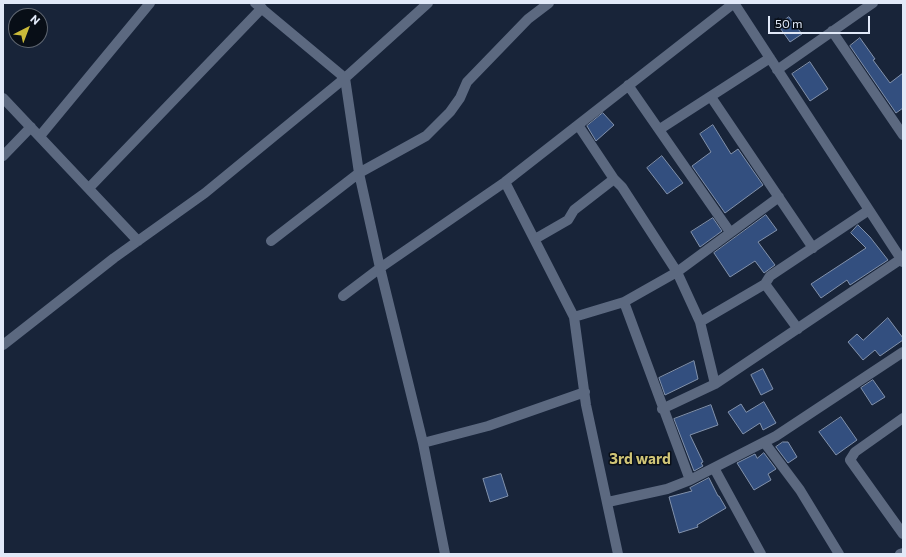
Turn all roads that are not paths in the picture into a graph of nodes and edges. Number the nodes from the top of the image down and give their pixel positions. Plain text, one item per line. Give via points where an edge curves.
1 (150, 3) edge
2 (428, 3) edge
3 (549, 3) edge
4 (734, 3) edge
5 (873, 3) edge
6 (258, 6) edge
7 (832, 32) junction
8 (770, 58) junction
9 (777, 70) junction
10 (344, 78) junction
11 (628, 85) junction
12 (711, 97) junction
13 (3, 98) edge
14 (578, 124) junction
15 (31, 127) junction
16 (660, 129) junction
17 (901, 129) edge
18 (40, 136) junction
19 (3, 156) edge
20 (359, 173) junction
21 (614, 179) junction
22 (505, 182) junction
23 (89, 188) junction
24 (779, 197) junction
25 (869, 210) junction
26 (730, 232) junction
27 (535, 239) junction
28 (138, 241) junction
29 (271, 241) dead end
30 (813, 248) junction
31 (902, 261) edge
32 (380, 268) junction
33 (677, 272) junction
34 (765, 284) junction
35 (343, 296) dead end
36 (624, 302) junction
37 (574, 317) junction
38 (700, 322) junction
39 (798, 329) junction
40 (3, 345) edge
41 (903, 352) edge
42 (715, 384) junction
43 (585, 392) junction
44 (662, 409) junction
45 (903, 418) edge
46 (764, 442) junction
47 (423, 443) junction
48 (714, 468) junction
49 (690, 480) junction
50 (608, 502) junction
51 (903, 534) edge
52 (903, 553) edge
53 (445, 554) edge
54 (618, 554) edge
55 (761, 554) edge
56 (839, 554) edge
57 (900, 554) edge

1 - 18 street
2 - 10 street
3 - 20 street via 528,19 467,82 450,112 426,136
4 - 8 street
4 - 11 street
5 - 7 street
6 - 10 street
6 - 23 street
7 - 9 street
7 - 17 street
8 - 9 street
8 - 12 street
9 - 25 street
10 - 20 street
10 - 28 street via 206,193
11 - 14 street
11 - 16 street
12 - 16 street
12 - 24 street
13 - 15 street
14 - 21 street
14 - 22 street
15 - 18 street
15 - 19 street
16 - 26 street
18 - 23 street
20 - 29 street
20 - 32 street
21 - 27 street via 574,210 568,220
21 - 33 street via 622,186
22 - 27 street
22 - 32 street
23 - 28 street
24 - 26 street
24 - 30 street
25 - 30 street
25 - 31 street
26 - 33 street
27 - 37 street
28 - 40 street
30 - 34 street via 770,276
31 - 39 street
32 - 35 street
32 - 47 street
33 - 36 street
33 - 38 street
34 - 38 street
34 - 39 street
36 - 37 street
36 - 44 street
37 - 43 street
38 - 42 street
39 - 42 street
41 - 46 street
42 - 44 street
43 - 47 street via 488,426
43 - 50 street
44 - 49 street
45 - 51 street via 855,452 850,460
46 - 48 street
46 - 56 street via 800,490
47 - 53 street
48 - 49 street
48 - 55 street
49 - 50 street via 667,489
50 - 54 street
52 - 57 street

